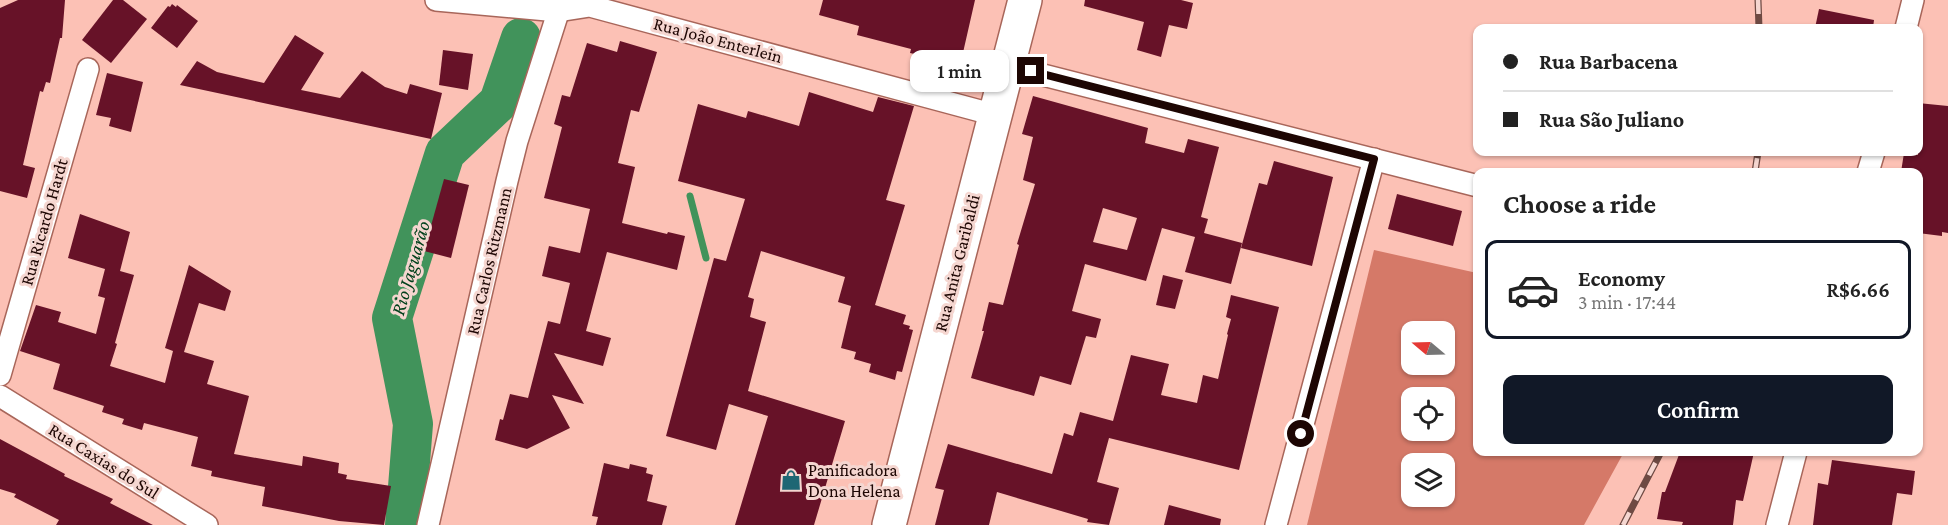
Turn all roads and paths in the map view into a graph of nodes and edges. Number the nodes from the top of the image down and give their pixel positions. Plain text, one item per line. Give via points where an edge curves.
1 (436, 0) edge
2 (1025, 0) edge
3 (1913, 0) edge
4 (560, 6) edge
5 (1907, 24) edge
6 (1008, 66) junction
7 (88, 69) dead end
8 (995, 115) junction
9 (1374, 159) junction
10 (1473, 185) edge
11 (0, 375) edge
12 (0, 396) edge
13 (1795, 456) edge
14 (207, 525) edge
15 (428, 525) edge
16 (889, 525) edge
17 (1276, 525) edge
18 (1777, 525) edge

1 - 4 street, Rua João Enterlein
2 - 6 main road, Rua Anita Garibaldi
3 - 5 street
4 - 8 street, Rua João Enterlein via 590,6
4 - 15 street, Rua Carlos Ritzmann via 509,171
6 - 8 main road, Rua Anita Garibaldi
6 - 9 street
7 - 11 street, Rua Ricardo Hardt
8 - 16 main road, Rua Anita Garibaldi
9 - 10 street
9 - 17 street
12 - 14 street, Rua Caxias do Sul
13 - 18 street

